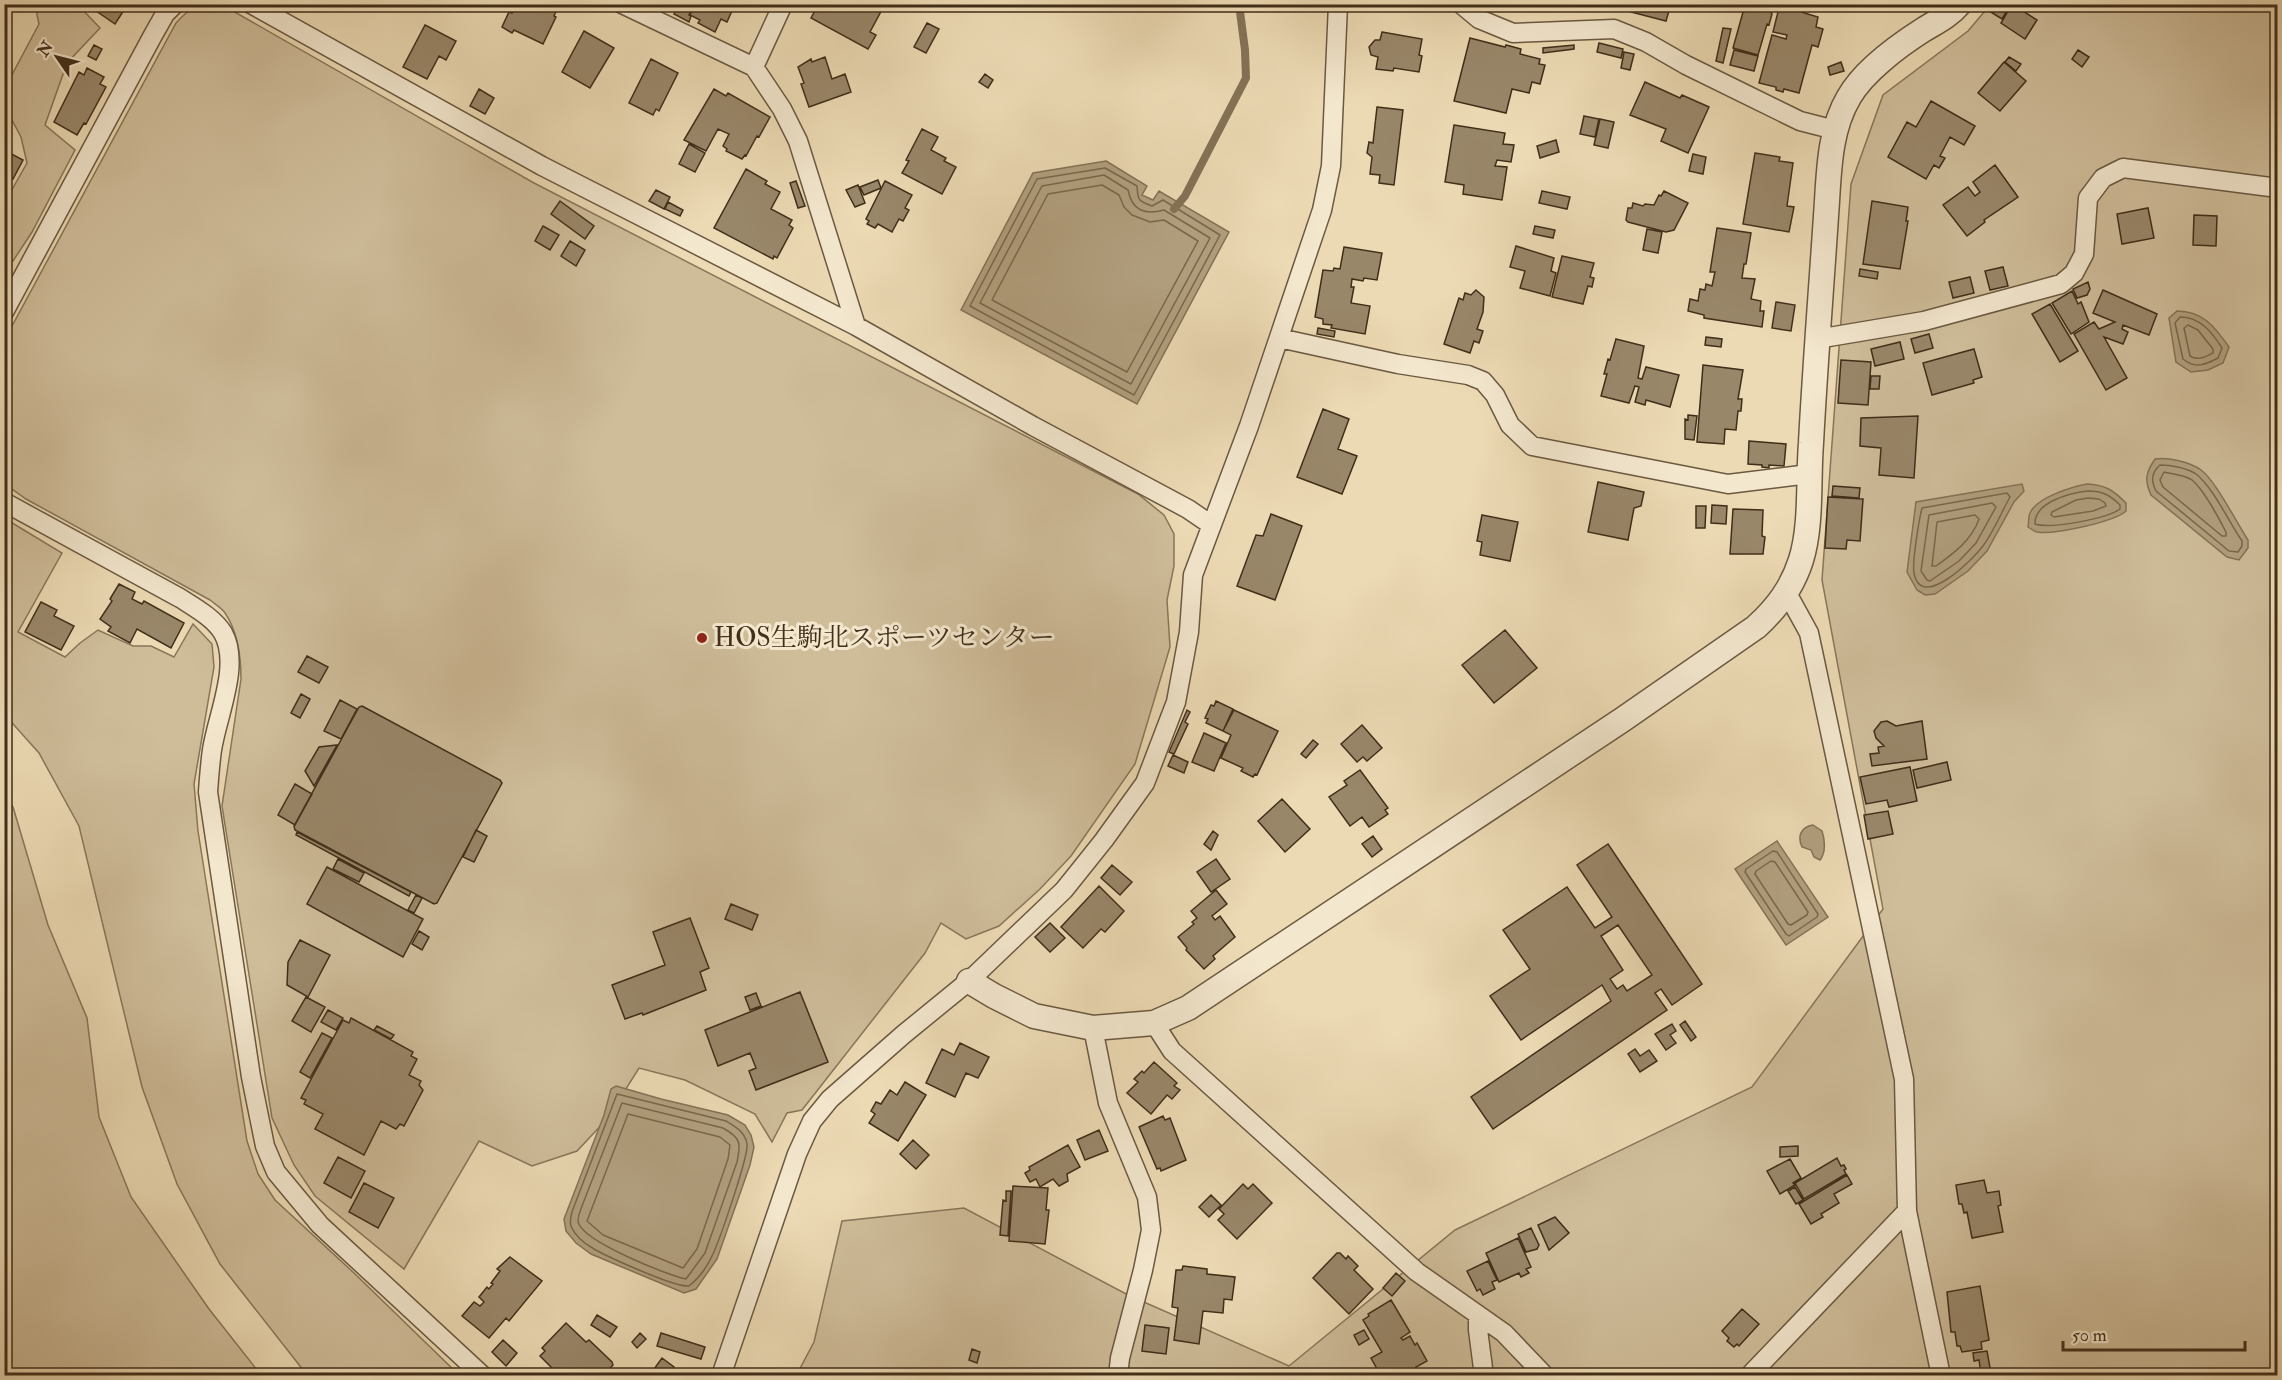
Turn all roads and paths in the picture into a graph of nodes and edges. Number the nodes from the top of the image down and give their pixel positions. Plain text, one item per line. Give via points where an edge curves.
1 (175, 4) edge
2 (251, 4) edge
3 (622, 4) edge
4 (783, 4) edge
5 (1338, 4) edge
6 (1461, 4) edge
7 (1959, 4) edge
8 (754, 67) junction
9 (1835, 130) junction
10 (2277, 188) edge
11 (4, 312) edge
12 (856, 326) junction
13 (1280, 338) junction
14 (1817, 339) junction
15 (1809, 474) junction
16 (4, 502) edge
17 (1210, 524) junction
18 (1787, 593) junction
19 (969, 981) junction
20 (1154, 1023) junction
21 (1093, 1028) junction
22 (1907, 1211) junction
23 (1478, 1315) junction
24 (483, 1376) edge
25 (721, 1376) edge
26 (1118, 1376) edge
27 (1484, 1376) edge
28 (1545, 1376) edge
29 (1749, 1376) edge
30 (1941, 1376) edge

1 - 11 street via 152,37
2 - 12 street via 542,166
3 - 8 street
4 - 8 street
5 - 13 street via 1331,166 1322,210
6 - 9 street via 1479,19 1513,33 1614,29 1800,121
7 - 9 street via 1952,13 1879,62 1849,96
8 - 12 street via 783,109 798,141
9 - 14 street
10 - 14 street via 2123,168 2103,178 2088,198 2084,254 2061,284 1924,321
12 - 17 street
13 - 15 street via 1483,381 1496,395 1510,425 1532,446 1728,484
13 - 17 street
14 - 15 street
15 - 18 street via 1801,559
16 - 24 street via 180,597 222,632 229,650 230,671 212,750 208,792 251,1077 266,1146 276,1172 320,1225
17 - 19 street via 1193,575 1189,632 1176,702 1144,783 1064,890
18 - 20 street via 1756,627 1622,720 1255,965 1188,1008
18 - 22 street via 1809,633 1904,1079
19 - 21 street via 1034,1016
19 - 25 street via 830,1099 812,1121 797,1154
20 - 21 street
20 - 23 street via 1172,1051 1399,1256
21 - 26 street via 1108,1103 1147,1197 1151,1230
22 - 29 street
22 - 30 street
23 - 27 street
23 - 28 street via 1504,1333

